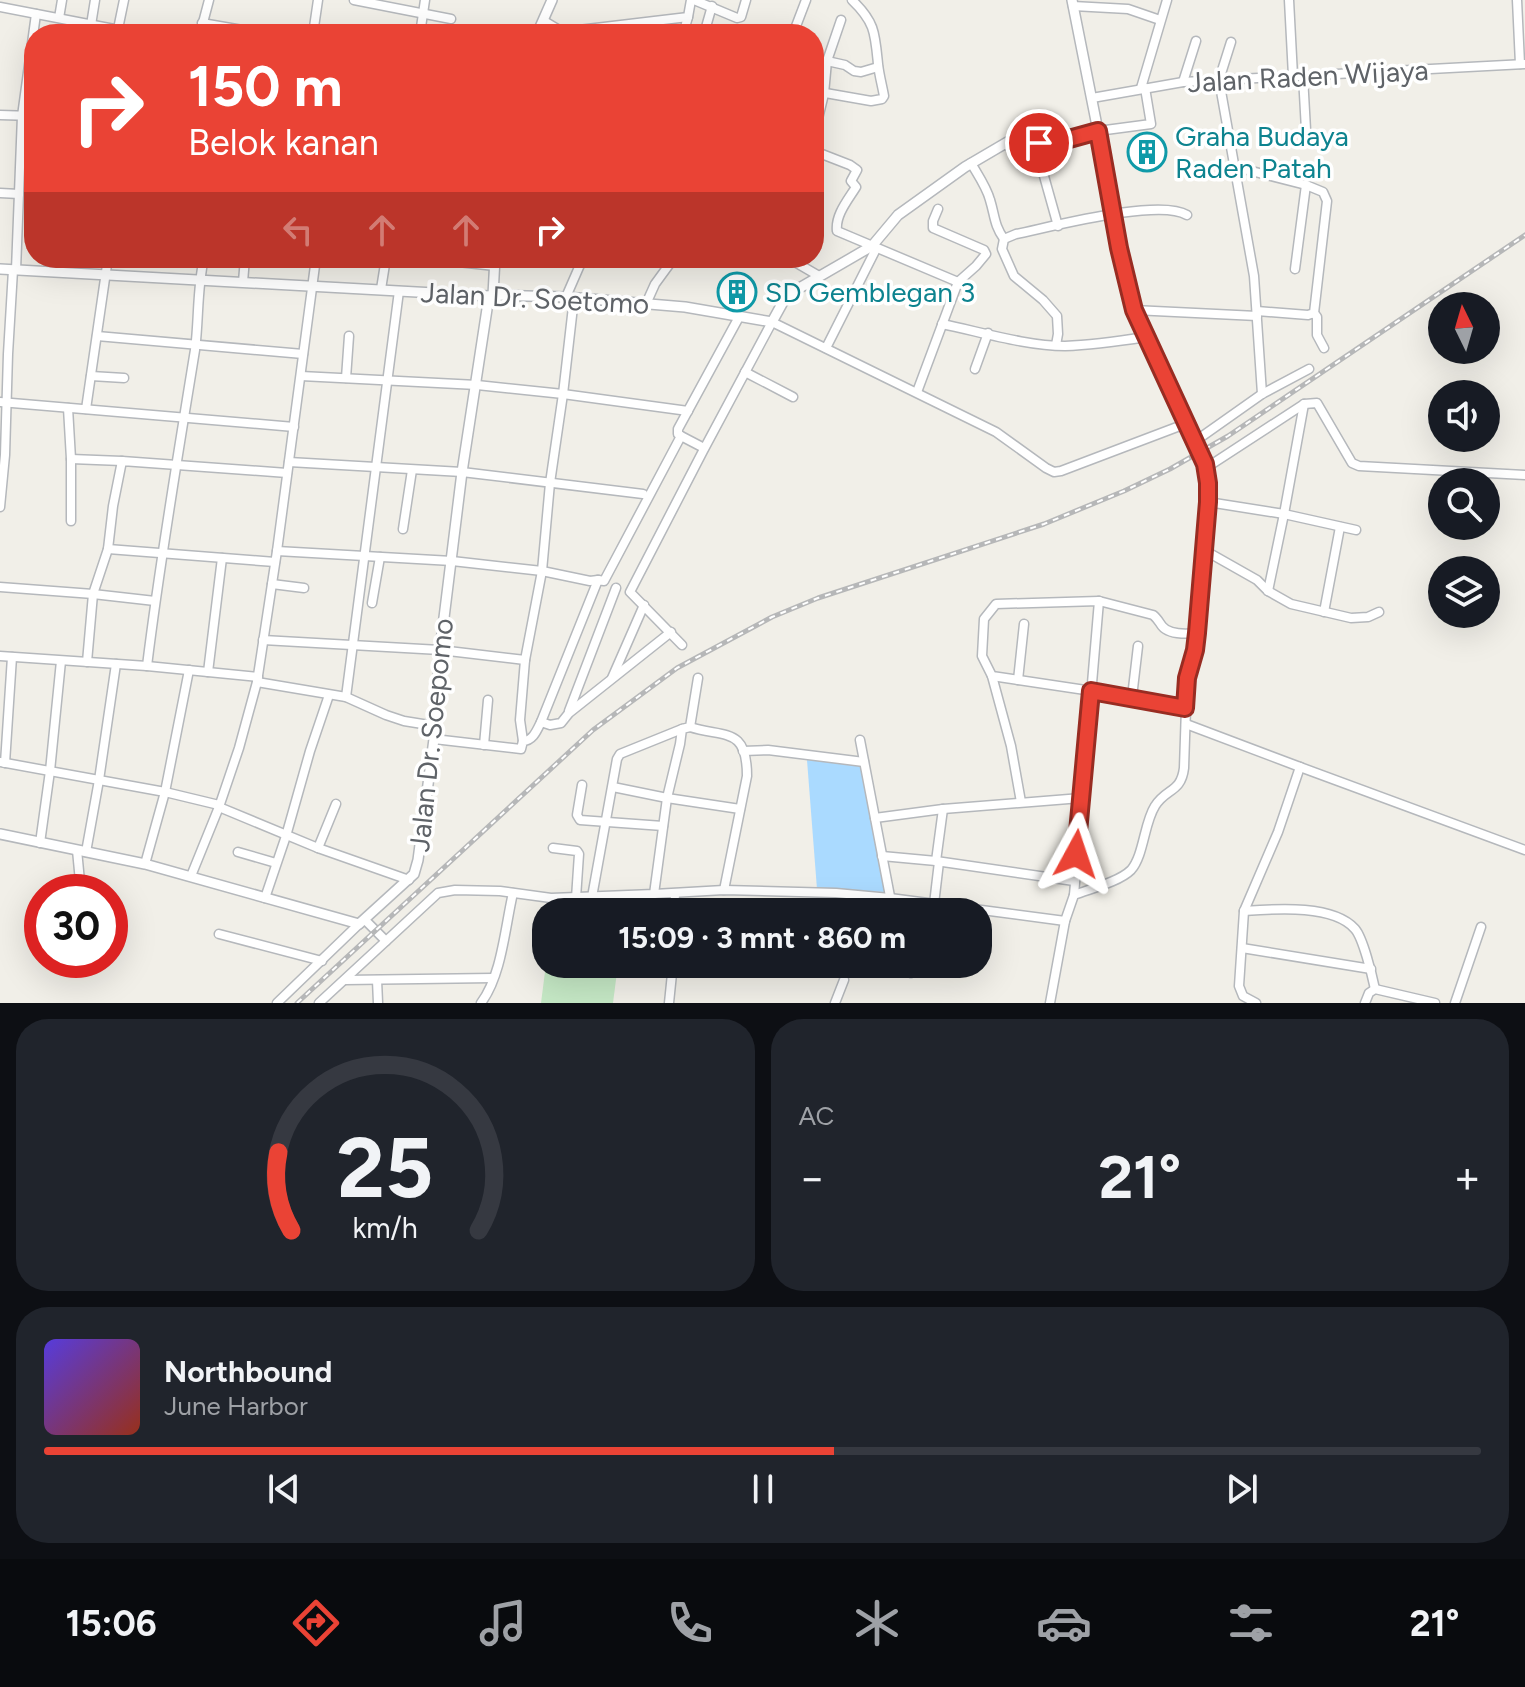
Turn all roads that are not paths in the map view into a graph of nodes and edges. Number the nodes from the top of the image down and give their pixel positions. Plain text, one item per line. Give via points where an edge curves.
1 (62, 0) edge
2 (95, 0) edge
3 (124, 0) edge
4 (209, 0) edge
5 (318, 0) edge
6 (354, 0) edge
7 (425, 0) edge
8 (552, 0) edge
9 (693, 0) edge
10 (746, 0) edge
11 (806, 0) edge
12 (852, 0) edge
13 (1167, 0) edge
14 (1289, 0) edge
15 (1517, 0) edge
16 (1073, 3) edge
17 (1128, 4) edge
18 (712, 6) junction
19 (0, 7) edge
20 (423, 13) junction
21 (36, 14) junction
22 (688, 17) junction
23 (59, 18) junction
24 (451, 19) dead end
25 (841, 20) dead end
26 (1160, 20) junction
27 (544, 21) junction
28 (202, 23) joint
29 (35, 24) edge
30 (86, 24) edge
31 (91, 24) edge
32 (119, 24) edge
33 (208, 24) edge
34 (314, 24) edge
35 (421, 24) edge
36 (542, 24) edge
37 (549, 24) edge
38 (634, 24) edge
39 (686, 24) edge
40 (707, 24) edge
41 (797, 24) edge
42 (1196, 41) dead end
43 (1231, 42) dead end
44 (827, 61) junction
45 (1522, 64) edge
46 (878, 67) junction
47 (1298, 76) junction
48 (1219, 80) junction
49 (1183, 82) junction
50 (1143, 88) junction
51 (824, 94) joint
52 (1092, 98) junction
53 (24, 101) edge
54 (0, 115) edge
55 (22, 116) junction
56 (1306, 130) dead end
57 (1098, 131) junction
58 (1037, 143) junction
59 (824, 155) edge
60 (971, 163) junction
61 (1236, 167) junction
62 (1306, 185) junction
63 (0, 193) edge
64 (19, 194) junction
65 (938, 209) dead end
66 (1113, 214) junction
67 (1187, 215) dead end
68 (1058, 226) junction
69 (1004, 239) junction
70 (874, 248) junction
71 (107, 268) edge
72 (202, 268) edge
73 (244, 268) edge
74 (315, 268) edge
75 (384, 268) edge
76 (494, 268) edge
77 (580, 268) edge
78 (667, 268) edge
79 (805, 268) edge
80 (0, 269) edge
81 (1295, 269) dead end
82 (15, 270) junction
83 (106, 275) junction
84 (819, 276) junction
85 (199, 280) junction
86 (243, 282) junction
87 (958, 282) junction
88 (312, 287) junction
89 (381, 289) junction
90 (399, 291) junction
91 (491, 296) junction
92 (570, 298) junction
93 (646, 304) junction
94 (1134, 310) junction
95 (1257, 313) junction
96 (1314, 313) junction
97 (739, 317) junction
98 (772, 322) junction
99 (942, 324) junction
100 (988, 333) junction
101 (97, 336) junction
102 (349, 336) dead end
103 (1146, 337) junction
104 (195, 344) junction
105 (1056, 345) junction
106 (826, 348) junction
107 (1324, 348) dead end
108 (303, 354) junction
109 (975, 369) dead end
110 (1309, 369) dead end
111 (745, 372) junction
112 (91, 376) junction
113 (301, 376) junction
114 (124, 378) dead end
115 (346, 378) junction
116 (387, 380) junction
117 (477, 385) junction
118 (917, 392) junction
119 (563, 394) junction
120 (1262, 394) junction
121 (793, 397) dead end
122 (3, 402) edge
123 (1304, 404) junction
124 (68, 408) junction
125 (86, 409) junction
126 (688, 411) junction
127 (183, 418) junction
128 (1185, 424) junction
129 (294, 427) junction
130 (681, 436) junction
131 (1194, 442) junction
132 (704, 448) junction
133 (71, 459) junction
134 (122, 461) junction
135 (289, 462) junction
136 (175, 465) junction
137 (377, 468) junction
138 (1206, 468) junction
139 (412, 470) junction
140 (462, 472) junction
141 (287, 473) junction
142 (1525, 475) edge
143 (550, 483) junction
144 (643, 494) dead end
145 (1208, 502) junction
146 (0, 506) edge
147 (1284, 514) junction
148 (71, 521) dead end
149 (1340, 527) junction
150 (403, 529) dead end
151 (1356, 530) dead end
152 (108, 549) junction
153 (1204, 550) junction
154 (277, 551) junction
155 (162, 554) junction
156 (365, 556) junction
157 (380, 557) junction
158 (222, 558) junction
159 (452, 561) junction
160 (275, 562) junction
161 (542, 571) junction
162 (601, 581) junction
163 (272, 584) junction
164 (0, 587) edge
165 (304, 588) dead end
166 (616, 588) junction
167 (1268, 591) junction
168 (630, 592) junction
169 (93, 594) junction
170 (155, 601) junction
171 (1099, 601) junction
172 (372, 603) dead end
173 (644, 605) junction
174 (1324, 612) junction
175 (1379, 612) dead end
176 (1024, 624) dead end
177 (671, 632) junction
178 (1197, 633) junction
179 (263, 640) junction
180 (352, 645) junction
181 (682, 645) dead end
182 (1138, 646) dead end
183 (440, 650) junction
184 (0, 656) edge
185 (12, 657) junction
186 (525, 660) junction
187 (61, 661) junction
188 (87, 662) junction
189 (116, 664) junction
190 (147, 666) junction
191 (189, 670) junction
192 (208, 672) junction
193 (992, 676) junction
194 (698, 678) dead end
195 (612, 679) junction
196 (257, 680) junction
197 (1018, 680) junction
198 (1091, 691) junction
199 (329, 695) junction
200 (346, 697) junction
201 (1132, 697) junction
202 (488, 700) dead end
203 (1185, 708) junction
204 (569, 713) junction
205 (541, 722) junction
206 (1186, 724) junction
207 (435, 726) junction
208 (686, 728) junction
209 (434, 739) junction
210 (860, 740) dead end
211 (523, 741) junction
212 (484, 745) junction
213 (743, 751) junction
214 (2, 762) edge
215 (864, 762) junction
216 (1300, 767) junction
217 (50, 771) junction
218 (99, 780) junction
219 (582, 785) dead end
220 (613, 787) junction
221 (165, 792) junction
222 (667, 798) junction
223 (1081, 798) junction
224 (1021, 802) junction
225 (336, 804) dead end
226 (219, 806) junction
227 (740, 809) junction
228 (943, 809) junction
229 (875, 818) junction
230 (607, 822) junction
231 (663, 826) junction
232 (0, 834) edge
233 (286, 836) junction
234 (40, 843) junction
235 (318, 848) junction
236 (553, 848) dead end
237 (1525, 850) edge
238 (81, 851) junction
239 (238, 852) dead end
240 (882, 856) junction
241 (938, 862) junction
242 (276, 863) junction
243 (145, 864) junction
244 (81, 874) edge
245 (191, 876) junction
246 (409, 880) junction
247 (1074, 881) junction
248 (724, 890) junction
249 (513, 893) junction
250 (654, 894) junction
251 (675, 894) junction
252 (1074, 895) junction
253 (592, 897) junction
254 (265, 898) junction
255 (544, 898) edge
256 (576, 898) joint
257 (675, 898) edge
258 (890, 898) joint
259 (935, 898) edge
260 (1244, 911) junction
261 (992, 912) edge
262 (1065, 921) junction
263 (362, 922) junction
264 (1481, 927) dead end
265 (219, 934) dead end
266 (386, 941) junction
267 (1242, 948) junction
268 (322, 961) junction
269 (1371, 969) junction
270 (493, 978) junction
271 (672, 978) edge
272 (345, 980) junction
273 (377, 980) junction
274 (844, 980) dead end
275 (1375, 989) junction
276 (277, 1003) edge
277 (319, 1003) edge
278 (378, 1003) edge
279 (481, 1003) edge
280 (669, 1003) edge
281 (835, 1003) edge
282 (1050, 1003) edge
283 (1256, 1003) edge
284 (1365, 1003) edge
285 (1435, 1003) edge
286 (1455, 1003) edge

1 - 23 street
2 - 31 street
3 - 32 street
4 - 28 street
5 - 34 street
6 - 20 street
7 - 20 street
8 - 27 street
9 - 18 street
9 - 22 street
10 - 18 street via 737,18
11 - 41 street
12 - 46 street via 871,22
13 - 26 street
14 - 47 street
15 - 45 street
16 - 17 street
16 - 52 street
17 - 26 street
18 - 40 street
19 - 21 street
20 - 24 street
20 - 35 street
21 - 23 street
21 - 29 street
22 - 38 street
22 - 39 street
23 - 30 street
25 - 44 street
26 - 50 street
27 - 36 street
27 - 37 street
28 - 33 street
42 - 49 street
43 - 48 street
44 - 46 street via 861,72
44 - 51 street
45 - 47 street, Jalan Raden Wijaya
46 - 51 street via 882,99
47 - 48 street, Jalan Raden Wijaya
47 - 56 street
48 - 49 street, Jalan Raden Wijaya
48 - 61 street
49 - 50 street, Jalan Raden Wijaya
50 - 52 street, Jalan Raden Wijaya
50 - 57 street via 1151,124
52 - 57 street
53 - 55 street
54 - 55 street
55 - 64 street
57 - 58 street
57 - 66 street
58 - 60 street via 1011,140
58 - 68 street
59 - 70 street via 857,172 851,181 856,187 835,228
60 - 69 street
60 - 70 street via 898,215
61 - 62 street
61 - 95 street
62 - 81 street
62 - 96 street via 1323,192 1327,201
63 - 64 street
64 - 82 street
65 - 87 street via 933,228 985,252
66 - 67 street via 1162,209
66 - 68 street
66 - 94 street
68 - 69 street
69 - 105 street via 1002,249 1014,276 1057,316
70 - 84 street
70 - 87 street
70 - 106 street
71 - 83 street
72 - 85 street
73 - 86 street
74 - 88 street
75 - 89 street
76 - 91 street, Jalan Dr. Soepomo
77 - 92 street
78 - 93 street
79 - 84 street
80 - 82 street, Jalan Dr. Soetomo
82 - 83 street, Jalan Dr. Soetomo
82 - 122 street
83 - 85 street, Jalan Dr. Soetomo
83 - 101 street
84 - 98 street via 789,295
85 - 86 street, Jalan Dr. Soetomo
85 - 104 street
86 - 88 street, Jalan Dr. Soetomo
87 - 99 street
88 - 89 street, Jalan Dr. Soetomo
88 - 108 street
89 - 90 street, Jalan Dr. Soetomo
90 - 91 street, Jalan Dr. Soetomo
90 - 116 street
91 - 92 street, Jalan Dr. Soetomo
91 - 117 street, Jalan Dr. Soepomo
92 - 93 street, Jalan Dr. Soetomo
92 - 119 street
93 - 97 street, Jalan Dr. Soetomo
94 - 95 street
94 - 103 street
95 - 96 street
95 - 120 street
96 - 107 street
97 - 98 street, Jalan Dr. Soetomo
97 - 126 street
98 - 106 street
98 - 111 street
99 - 100 street
99 - 118 street
100 - 105 street
100 - 109 street
101 - 104 street
101 - 112 street
102 - 115 street
103 - 105 street
103 - 128 street
104 - 108 street
104 - 127 street
106 - 118 street
108 - 113 street
110 - 120 street
111 - 121 street
111 - 132 street
112 - 114 street
112 - 125 street
113 - 115 street
113 - 129 street
115 - 116 street
116 - 117 street
116 - 137 street
117 - 119 street
117 - 140 street, Jalan Dr. Soepomo
118 - 128 street via 996,432 1054,472
119 - 126 street
119 - 143 street
120 - 131 street
122 - 124 street
122 - 146 street
123 - 138 street
123 - 142 street via 1317,403 1352,463 1359,466
123 - 147 street
124 - 125 street
124 - 133 street
125 - 127 street
126 - 130 street via 678,431
127 - 129 street
127 - 136 street
128 - 131 street
129 - 135 street
130 - 132 street
130 - 162 street
131 - 138 street
132 - 168 street
133 - 134 street
133 - 148 street
134 - 136 street
134 - 152 street
135 - 137 street
135 - 141 street
136 - 141 street
136 - 155 street
137 - 139 street
137 - 156 street
138 - 145 street
139 - 140 street
139 - 150 street
140 - 143 street
140 - 159 street, Jalan Dr. Soepomo
141 - 154 street
143 - 144 street
143 - 161 street
145 - 147 street
145 - 153 street
147 - 149 street
147 - 167 street
149 - 151 street
149 - 174 street
152 - 155 street
152 - 169 street
153 - 167 street
153 - 178 street
154 - 156 street
154 - 160 street
155 - 158 street
155 - 170 street
156 - 157 street
156 - 180 street
157 - 159 street
157 - 172 street
158 - 160 street
158 - 192 street
159 - 161 street
159 - 183 street, Jalan Dr. Soepomo
160 - 163 street
161 - 162 street
161 - 186 street
162 - 166 street
162 - 205 street
163 - 165 street
163 - 179 street
164 - 169 street
166 - 168 street
166 - 204 street
167 - 174 street via 1291,604
168 - 173 street
169 - 170 street
169 - 188 street
170 - 190 street
171 - 178 street via 1157,617 1167,630
171 - 193 street via 996,604 984,619 982,656
171 - 198 street
173 - 177 street
173 - 195 street
174 - 175 street via 1351,618
176 - 197 street
177 - 181 street
177 - 195 street
178 - 203 street
179 - 180 street
179 - 196 street
180 - 183 street
180 - 200 street
182 - 201 street
183 - 186 street
183 - 207 street, Jalan Dr. Soepomo
184 - 185 street
185 - 187 street
185 - 214 street
186 - 211 street
187 - 188 street
187 - 217 street
188 - 189 street
189 - 190 street
189 - 218 street
190 - 191 street
191 - 192 street
191 - 221 street
192 - 196 street
193 - 197 street
193 - 224 street
194 - 208 street
195 - 204 street
196 - 199 street
196 - 226 street
197 - 198 street
198 - 201 street
198 - 223 street
199 - 200 street
199 - 233 street
200 - 207 street via 404,721
201 - 203 street
202 - 212 street
203 - 206 street
204 - 205 street via 558,725
205 - 211 street via 533,737
206 - 216 street
206 - 252 street via 1183,779 1152,810 1133,867
207 - 209 street, Jalan Dr. Soepomo
208 - 213 street via 735,737
208 - 220 street via 620,754
208 - 222 street
209 - 212 street
209 - 246 street, Jalan Dr. Soepomo via 418,860
210 - 215 street
211 - 212 street via 521,749
213 - 215 street
213 - 227 street via 747,776
214 - 217 street
215 - 229 street
216 - 237 street
216 - 260 street
217 - 218 street
217 - 234 street
218 - 221 street
218 - 238 street
219 - 230 street via 578,819
220 - 222 street
220 - 230 street
221 - 226 street
221 - 243 street
222 - 227 street
222 - 231 street
223 - 224 street
223 - 247 street
224 - 228 street
225 - 235 street
226 - 233 street
226 - 245 street
227 - 248 street
228 - 229 street
228 - 241 street
229 - 240 street
230 - 231 street
230 - 253 street
231 - 250 street
232 - 234 street
233 - 235 street
233 - 242 street
234 - 238 street
235 - 246 street
236 - 256 street via 579,854
238 - 243 street
238 - 244 street
239 - 242 street
240 - 241 street
240 - 258 street
241 - 247 street
241 - 259 street
242 - 254 street
243 - 245 street
245 - 254 street
246 - 263 street, Jalan Dr. Soepomo
247 - 252 street
248 - 251 street
248 - 258 street
249 - 255 street
249 - 266 street via 438,893
249 - 270 street
250 - 251 street
250 - 253 street
251 - 257 street
252 - 262 street
253 - 256 street
254 - 263 street
260 - 267 street
260 - 269 street via 1299,909 1337,918 1356,930
261 - 262 street
262 - 282 street
263 - 266 street
263 - 268 street
264 - 286 street
265 - 268 street
266 - 272 street
267 - 269 street
267 - 283 street via 1240,991
268 - 276 street
269 - 275 street
270 - 273 street
270 - 279 street
271 - 280 street
272 - 273 street
272 - 277 street
273 - 278 street
274 - 281 street
275 - 284 street
275 - 285 street

